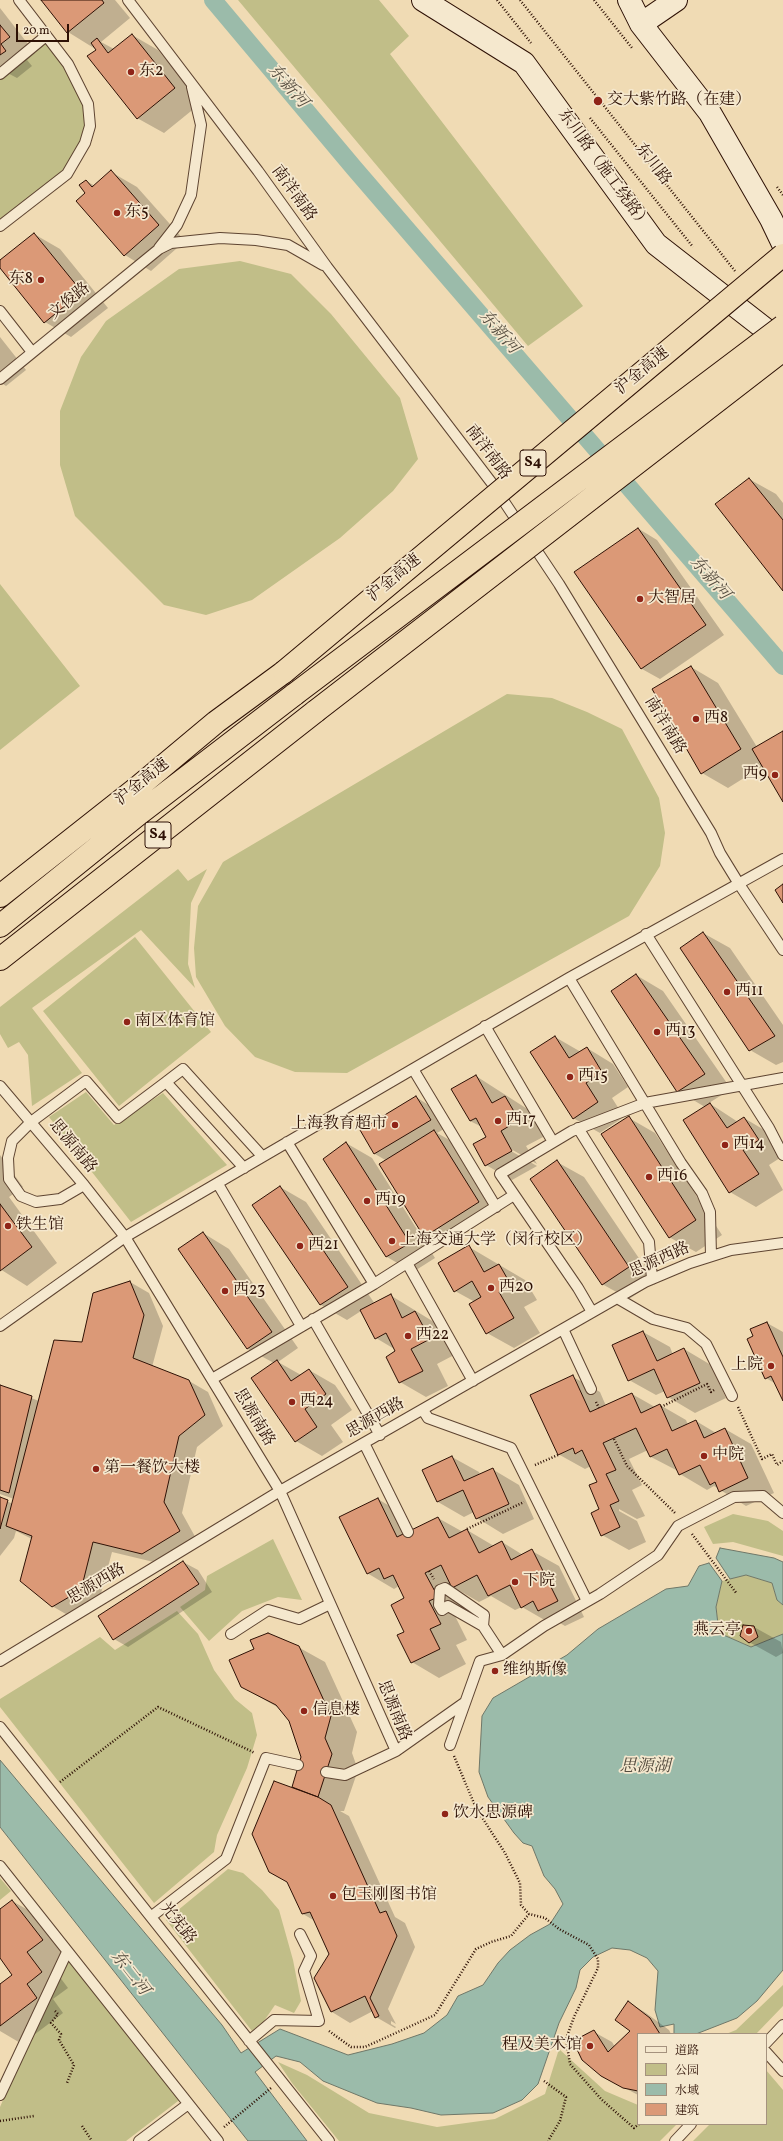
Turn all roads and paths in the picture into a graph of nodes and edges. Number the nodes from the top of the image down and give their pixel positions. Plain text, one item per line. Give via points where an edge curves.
1 (19, 0) edge
2 (128, 0) edge
3 (423, 0) edge
4 (497, 0) edge
5 (520, 0) edge
6 (629, 0) edge
7 (676, 0) edge
8 (641, 24) junction
9 (46, 36) junction
10 (536, 50) dead end
11 (0, 74) edge
12 (190, 82) junction
13 (586, 111) dead end
14 (0, 226) edge
15 (783, 244) edge
16 (694, 248) dead end
17 (159, 249) junction
18 (783, 255) edge
19 (327, 267) junction
20 (738, 274) dead end
21 (0, 311) edge
22 (783, 326) edge
23 (783, 343) edge
24 (783, 350) edge
25 (32, 352) junction
26 (0, 379) edge
27 (783, 859) edge
28 (739, 884) junction
29 (0, 896) edge
30 (0, 926) edge
31 (646, 934) junction
32 (783, 950) edge
33 (0, 959) edge
34 (569, 978) junction
35 (486, 1026) junction
36 (413, 1069) junction
37 (783, 1078) edge
38 (166, 1082) junction
39 (742, 1086) junction
40 (1, 1088) edge
41 (645, 1103) junction
42 (31, 1122) junction
43 (578, 1128) junction
44 (287, 1142) junction
45 (554, 1142) junction
46 (783, 1155) edge
47 (262, 1156) junction
48 (244, 1168) junction
49 (218, 1184) junction
50 (84, 1185) junction
51 (514, 1195) junction
52 (496, 1207) junction
53 (124, 1237) junction
54 (783, 1243) edge
55 (711, 1256) junction
56 (407, 1263) junction
57 (652, 1279) junction
58 (374, 1284) junction
59 (617, 1298) junction
60 (592, 1312) junction
61 (313, 1319) junction
62 (0, 1326) edge
63 (301, 1326) junction
64 (563, 1329) junction
65 (212, 1379) junction
66 (473, 1381) junction
67 (591, 1388) dead end
68 (732, 1396) junction
69 (661, 1407) dead end
70 (423, 1410) junction
71 (380, 1435) junction
72 (364, 1443) junction
73 (783, 1461) edge
74 (280, 1491) junction
75 (783, 1513) edge
76 (408, 1532) dead end
77 (587, 1601) junction
78 (330, 1604) junction
79 (483, 1626) junction
80 (231, 1634) dead end
81 (502, 1655) junction
82 (0, 1661) edge
83 (464, 1703) junction
84 (0, 1727) edge
85 (450, 1745) joint
86 (396, 1751) junction
87 (266, 1758) junction
88 (298, 1765) dead end
89 (326, 1772) dead end
90 (51, 1789) junction
91 (0, 1866) edge
92 (529, 1914) junction
93 (152, 1916) junction
94 (300, 1934) dead end
95 (67, 1952) junction
96 (45, 1999) junction
97 (319, 2020) junction
98 (783, 2025) edge
99 (249, 2041) junction
100 (767, 2042) edge
101 (767, 2053) edge
102 (783, 2071) edge
103 (544, 2081) dead end
104 (67, 2084) dead end
105 (269, 2090) dead end
106 (0, 2095) edge
107 (187, 2105) junction
108 (34, 2116) dead end
109 (0, 2121) edge
110 (229, 2123) dead end
111 (638, 2125) edge
112 (690, 2125) edge
113 (82, 2126) dead end
114 (92, 2141) edge
115 (139, 2141) edge
116 (218, 2141) edge
117 (329, 2141) edge
118 (548, 2141) edge
119 (675, 2141) edge

1 - 9 lane
2 - 12 lane, 南洋南路
3 - 23 main road, 东川路（施工绕路） via 524,63 656,244
4 - 10 path
5 - 20 path, 东川路
6 - 8 main road
7 - 8 main road
8 - 15 main road via 710,113
9 - 11 lane
9 - 14 lane via 68,64 82,90 88,104 90,126 85,144 67,174
12 - 17 lane, 文俊路 via 202,125 191,195 177,225
12 - 19 lane, 南洋南路
13 - 16 path
17 - 19 lane, 文俊路 via 171,243 220,238 256,240 288,245
17 - 25 lane, 文俊路
18 - 29 highway, 沪金高速 / S4, bridge via 284,672 216,722 138,788
19 - 28 lane, 南洋南路 via 491,482 550,571 711,833
21 - 25 lane
22 - 30 highway, 沪金高速 / S4, bridge via 295,694 140,813
24 - 33 highway, S4, bridge
25 - 26 lane, 文俊路
27 - 28 lane
28 - 31 lane
28 - 32 lane, 南洋南路
31 - 34 lane
31 - 39 lane
34 - 35 lane
34 - 41 lane
35 - 36 lane
35 - 45 lane
36 - 44 lane
36 - 52 lane
37 - 39 lane
38 - 42 lane via 118,1118 86,1081
38 - 47 lane via 183,1069
38 - 48 lane
39 - 41 lane
39 - 46 lane
40 - 42 lane, 思源南路
41 - 43 lane
41 - 55 lane via 681,1163 702,1192 710,1212
42 - 50 lane, 思源南路
42 - 50 lane via 12,1141 8,1158 9,1179 21,1196 36,1202 60,1199
43 - 45 lane
43 - 57 lane via 649,1242
44 - 47 lane
44 - 58 lane
45 - 51 lane via 500,1174
47 - 48 lane
48 - 49 lane
49 - 53 lane
49 - 63 lane
50 - 53 lane, 思源南路
51 - 52 lane
51 - 60 lane
52 - 56 lane
53 - 62 lane
53 - 65 lane, 思源南路
54 - 55 lane, 思源西路 via 731,1250
55 - 57 lane, 思源西路
56 - 58 lane
56 - 66 lane
57 - 59 lane, 思源西路
58 - 61 lane
59 - 60 lane, 思源西路
59 - 68 lane via 653,1319 687,1328 692,1332 706,1344
60 - 64 lane, 思源西路
61 - 63 lane
61 - 71 lane
63 - 65 lane
64 - 66 lane, 思源西路
64 - 67 lane
65 - 74 lane, 思源南路
66 - 70 lane, 思源西路
68 - 69 path via 728,1398 723,1395 719,1387 711,1392 707,1384
68 - 73 path via 762,1459 772,1454 777,1465
70 - 71 lane, 思源西路
70 - 77 lane via 428,1418 511,1448
71 - 72 lane, 思源西路
72 - 74 lane, 思源西路
72 - 76 lane
74 - 78 lane, 思源南路
74 - 82 lane, 思源西路
75 - 77 lane via 762,1496 734,1497 678,1526 658,1555
77 - 81 lane
78 - 80 lane via 299,1619 268,1610
78 - 86 lane, 思源南路
79 - 79 lane via 484,1615 445,1588 440,1590 439,1605 442,1610 448,1606
79 - 81 lane
81 - 83 lane via 480,1661
83 - 85 lane
83 - 86 lane
84 - 90 lane, 光宪路
85 - 92 path via 476,1808 505,1853 520,1883 521,1905
86 - 89 lane, 思源南路 via 346,1775
87 - 88 lane
87 - 90 path via 158,1707
87 - 93 lane via 226,1859
90 - 93 lane, 光宪路
91 - 95 lane
92 - 97 path via 510,1936 476,1949 435,2015 365,2047 351,2047 333,2036
92 - 111 path via 545,1918 559,1929 589,1945 598,1959 598,1968 566,2039 570,2064 602,2100 634,2128
93 - 99 lane, 光宪路
94 - 97 lane via 311,1956 304,1971
95 - 96 lane
95 - 107 lane
96 - 104 path via 58,2014 51,2023 61,2034 59,2040 74,2065
96 - 106 lane
97 - 99 lane via 274,2020
98 - 100 lane
99 - 117 lane, 光宪路
101 - 102 lane
103 - 118 path via 566,2096 560,2122
105 - 110 path
107 - 115 lane
107 - 116 lane
108 - 109 path
112 - 119 lane
113 - 114 path

